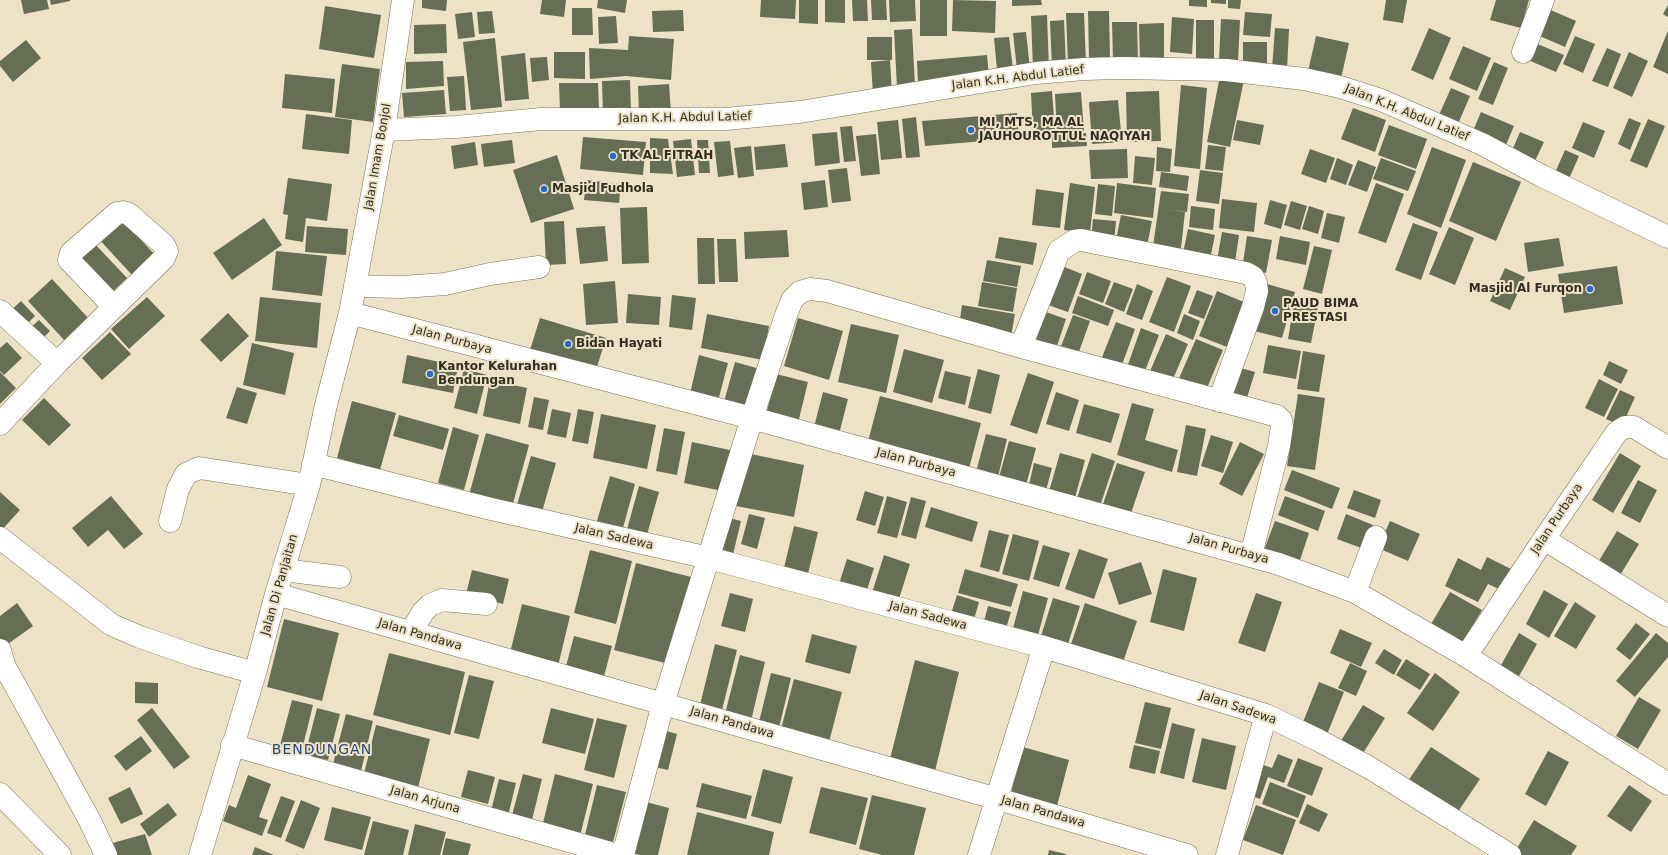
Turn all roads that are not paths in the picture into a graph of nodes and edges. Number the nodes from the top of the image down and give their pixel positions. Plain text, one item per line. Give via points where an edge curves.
1 (403, 0) edge
2 (1543, 0) edge
3 (1523, 52) dead end
4 (384, 130) junction
5 (1668, 237) edge
6 (539, 267) dead end
7 (355, 286) junction
8 (113, 306) dead end
9 (0, 311) edge
10 (350, 313) junction
11 (1021, 347) junction
12 (57, 362) junction
13 (1219, 400) junction
14 (752, 418) junction
15 (1, 421) edge
16 (1668, 448) edge
17 (313, 464) junction
18 (309, 485) junction
19 (170, 521) dead end
20 (1376, 537) dead end
21 (0, 538) edge
22 (1544, 539) junction
23 (1251, 555) junction
24 (709, 558) junction
25 (283, 570) junction
26 (340, 577) dead end
27 (1355, 592) junction
28 (276, 594) junction
29 (486, 604) dead end
30 (1668, 616) edge
31 (411, 632) junction
32 (1044, 647) junction
33 (0, 650) edge
34 (1466, 656) junction
35 (255, 673) junction
36 (663, 704) junction
37 (1266, 715) junction
38 (232, 745) junction
39 (1668, 784) edge
40 (0, 794) edge
41 (998, 799) junction
42 (60, 855) edge
43 (106, 855) edge
44 (200, 855) edge
45 (618, 855) edge
46 (623, 855) edge
47 (979, 855) edge
48 (1187, 855) edge
49 (1227, 855) edge
50 (1510, 855) edge

1 - 4 street, Jalan Imam Bonjol
2 - 3 street
4 - 5 street, Jalan K.H. Abdul Latief via 456,127 541,119 726,119 800,112 1036,73 1121,68 1226,70 1304,79 1381,100 1482,144
4 - 7 street, Jalan Imam Bonjol
6 - 7 street via 445,284 402,287
7 - 10 street, Jalan Imam Bonjol
8 - 12 street
9 - 12 street
10 - 14 street, Jalan Purbaya
10 - 17 street, Jalan Di Panjaitan
11 - 13 street
11 - 13 street via 1060,251 1074,241 1081,240 1246,273 1253,277 1257,291
11 - 14 street via 827,291 810,289 800,292 792,300
12 - 15 street
13 - 23 street via 1277,416 1281,420 1282,426
14 - 23 street, Jalan Purbaya
14 - 24 street
16 - 22 street, Jalan Purbaya via 1634,427 1624,427 1617,432
17 - 18 street, Jalan Di Panjaitan
17 - 24 street, Jalan Sadewa via 491,510
18 - 19 street via 199,468 186,474 178,489
18 - 25 street, Jalan Di Panjaitan
20 - 27 street
21 - 35 street via 112,625 184,652
22 - 30 street
22 - 34 street, Jalan Purbaya
23 - 27 street, Jalan Purbaya
24 - 32 street, Jalan Sadewa
24 - 36 street
25 - 26 street
25 - 28 street, Jalan Di Panjaitan
27 - 34 street, Jalan Purbaya
28 - 31 street, Jalan Pandawa
28 - 35 street, Jalan Di Panjaitan
29 - 31 street via 442,600 423,612
31 - 36 street, Jalan Pandawa
32 - 37 street, Jalan Sadewa
32 - 41 street
33 - 43 street via 4,665
34 - 39 street, Jalan Purbaya
35 - 38 street, Jalan Di Panjaitan
36 - 41 street, Jalan Pandawa
36 - 46 street
37 - 49 street
37 - 50 street, Jalan Sadewa via 1370,768
38 - 44 street, Jalan Di Panjaitan
38 - 45 street, Jalan Arjuna
40 - 42 street
41 - 47 street
41 - 48 street, Jalan Pandawa

